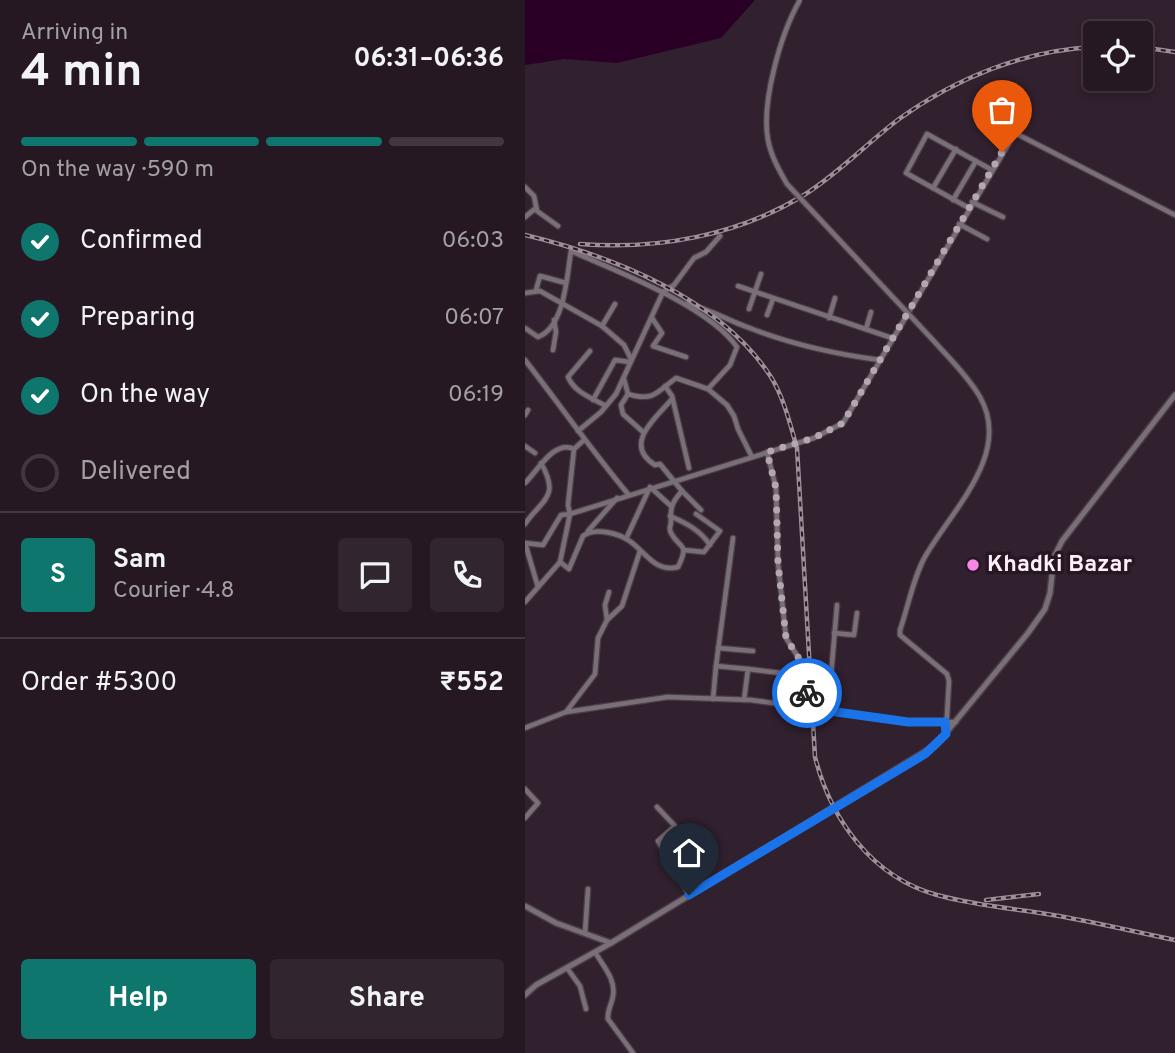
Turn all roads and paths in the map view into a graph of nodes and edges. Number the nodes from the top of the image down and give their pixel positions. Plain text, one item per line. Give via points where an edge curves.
1 (800, 0) edge
2 (956, 149) junction
3 (976, 161) junction
4 (992, 170) junction
5 (525, 187) edge
6 (933, 188) junction
7 (953, 200) junction
8 (972, 202) junction
9 (536, 208) junction
10 (969, 208) junction
11 (1175, 215) edge
12 (1003, 217) dead end
13 (525, 218) edge
14 (959, 224) junction
15 (558, 226) dead end
16 (720, 236) dead end
17 (987, 239) dead end
18 (761, 274) dead end
19 (566, 283) junction
20 (738, 286) dead end
21 (535, 290) junction
22 (663, 292) junction
23 (755, 292) junction
24 (525, 293) edge
25 (835, 298) dead end
26 (773, 299) junction
27 (682, 303) junction
28 (615, 304) dead end
29 (563, 305) junction
30 (749, 309) dead end
31 (871, 312) dead end
32 (768, 315) dead end
33 (651, 317) junction
34 (829, 318) junction
35 (554, 320) junction
36 (602, 326) junction
37 (525, 328) edge
38 (866, 328) junction
39 (892, 338) junction
40 (552, 350) dead end
41 (590, 351) dead end
42 (686, 357) dead end
43 (525, 360) edge
44 (880, 360) junction
45 (631, 361) junction
46 (624, 378) junction
47 (665, 386) junction
48 (708, 389) junction
49 (628, 394) junction
50 (1175, 395) edge
51 (672, 399) junction
52 (593, 400) junction
53 (606, 406) junction
54 (578, 430) junction
55 (643, 432) junction
56 (584, 440) junction
57 (525, 446) edge
58 (574, 449) junction
59 (767, 452) junction
60 (535, 453) dead end
61 (752, 457) junction
62 (541, 463) junction
63 (689, 468) dead end
64 (674, 480) junction
65 (525, 483) edge
66 (650, 487) junction
67 (682, 491) junction
68 (628, 494) junction
69 (617, 498) junction
70 (671, 506) junction
71 (701, 510) dead end
72 (570, 514) junction
73 (696, 514) dead end
74 (669, 516) junction
75 (525, 524) edge
76 (585, 534) junction
77 (733, 538) dead end
78 (626, 539) junction
79 (525, 543) edge
80 (710, 545) junction
81 (684, 550) junction
82 (640, 551) junction
83 (560, 562) junction
84 (538, 588) junction
85 (609, 592) dead end
86 (525, 601) edge
87 (837, 606) dead end
88 (857, 613) dead end
89 (607, 620) junction
90 (834, 633) junction
91 (719, 648) junction
92 (753, 651) dead end
93 (716, 666) junction
94 (748, 669) junction
95 (797, 675) dead end
96 (712, 698) junction
97 (744, 699) junction
98 (808, 708) junction
99 (828, 711) junction
100 (566, 712) junction
101 (945, 722) junction
102 (957, 722) junction
103 (525, 729) edge
104 (946, 734) junction
105 (525, 789) edge
106 (657, 807) dead end
107 (525, 818) edge
108 (588, 889) dead end
109 (689, 895) junction
110 (525, 906) edge
111 (585, 933) junction
112 (611, 943) junction
113 (595, 952) junction
114 (567, 968) junction
115 (525, 995) edge
116 (586, 1009) dead end
117 (633, 1053) edge

1 - 101 street, bridge via 781,42 767,111 768,144 776,167 932,339 985,409 988,444 979,472 925,556 900,630 900,635 947,674
2 - 3 street
2 - 6 street
2 - 6 street via 927,134 905,173
3 - 4 street
3 - 7 street
4 - 8 street
4 - 11 street via 1015,133
5 - 9 street via 534,196
6 - 7 street
7 - 10 street
8 - 10 street
8 - 12 street
9 - 13 street
9 - 15 street
10 - 14 street
14 - 17 street
14 - 39 street
16 - 22 street
18 - 23 street
19 - 21 street via 540,276
19 - 22 street via 571,250
19 - 29 street
20 - 23 street
21 - 24 street
21 - 29 street
22 - 27 street
22 - 33 street
23 - 26 street
23 - 30 street
25 - 34 street
26 - 32 street
26 - 34 street
27 - 44 street via 792,342
27 - 48 street via 737,346 730,365
28 - 36 street
29 - 35 street
29 - 36 street
31 - 38 street
33 - 42 street via 662,333 653,346
33 - 45 street
34 - 38 street
35 - 37 street via 538,337
35 - 40 street
36 - 45 street via 625,345
38 - 39 street
39 - 44 street
41 - 52 street via 568,377
43 - 54 street
44 - 59 street via 843,423 814,438
45 - 46 street
45 - 52 street via 615,360
46 - 49 street
46 - 53 street
47 - 48 street via 676,378
47 - 49 street via 655,396
47 - 51 street
48 - 61 street via 727,405
49 - 55 street via 621,405 623,414
50 - 102 street via 1062,541 1054,557 1045,609
51 - 55 street
51 - 63 street
52 - 53 street
53 - 54 street
54 - 56 street
55 - 64 street via 646,460 660,464
56 - 58 street
56 - 68 street
57 - 60 street
58 - 62 street via 559,448
58 - 72 street
59 - 61 street
59 - 98 street via 776,488 786,638 805,668
61 - 64 street
62 - 65 street
62 - 75 street via 550,491
64 - 66 street
64 - 67 street
66 - 68 street
66 - 70 street
66 - 78 street
67 - 70 street
67 - 71 street
68 - 69 street
69 - 72 street
69 - 76 street
70 - 74 street
72 - 79 street via 561,515 543,545
72 - 83 street
73 - 80 street via 720,531
74 - 80 street via 695,529
74 - 81 street via 670,532
76 - 78 street via 595,531
76 - 83 street via 569,569
77 - 91 street
78 - 82 street
79 - 84 street
80 - 81 street via 704,552
81 - 82 street via 675,569 654,563
82 - 89 street via 622,606
83 - 84 street
84 - 86 street
85 - 89 street
87 - 90 street
88 - 90 street via 854,635
89 - 100 street via 599,638 595,674
90 - 99 street
91 - 92 street
91 - 93 street
93 - 94 street
93 - 96 street
94 - 95 street
94 - 97 street
96 - 97 street
96 - 100 street via 668,697
97 - 98 street
98 - 99 street
99 - 101 street
100 - 103 street
101 - 102 street
101 - 104 street
102 - 104 street
104 - 109 street via 925,754
105 - 107 street via 538,803
106 - 109 street via 675,826 658,841
108 - 111 street
109 - 112 street
110 - 111 street
111 - 112 street
112 - 113 street
113 - 114 street
113 - 117 street via 612,979 608,1019
114 - 115 street
114 - 116 street via 580,986

